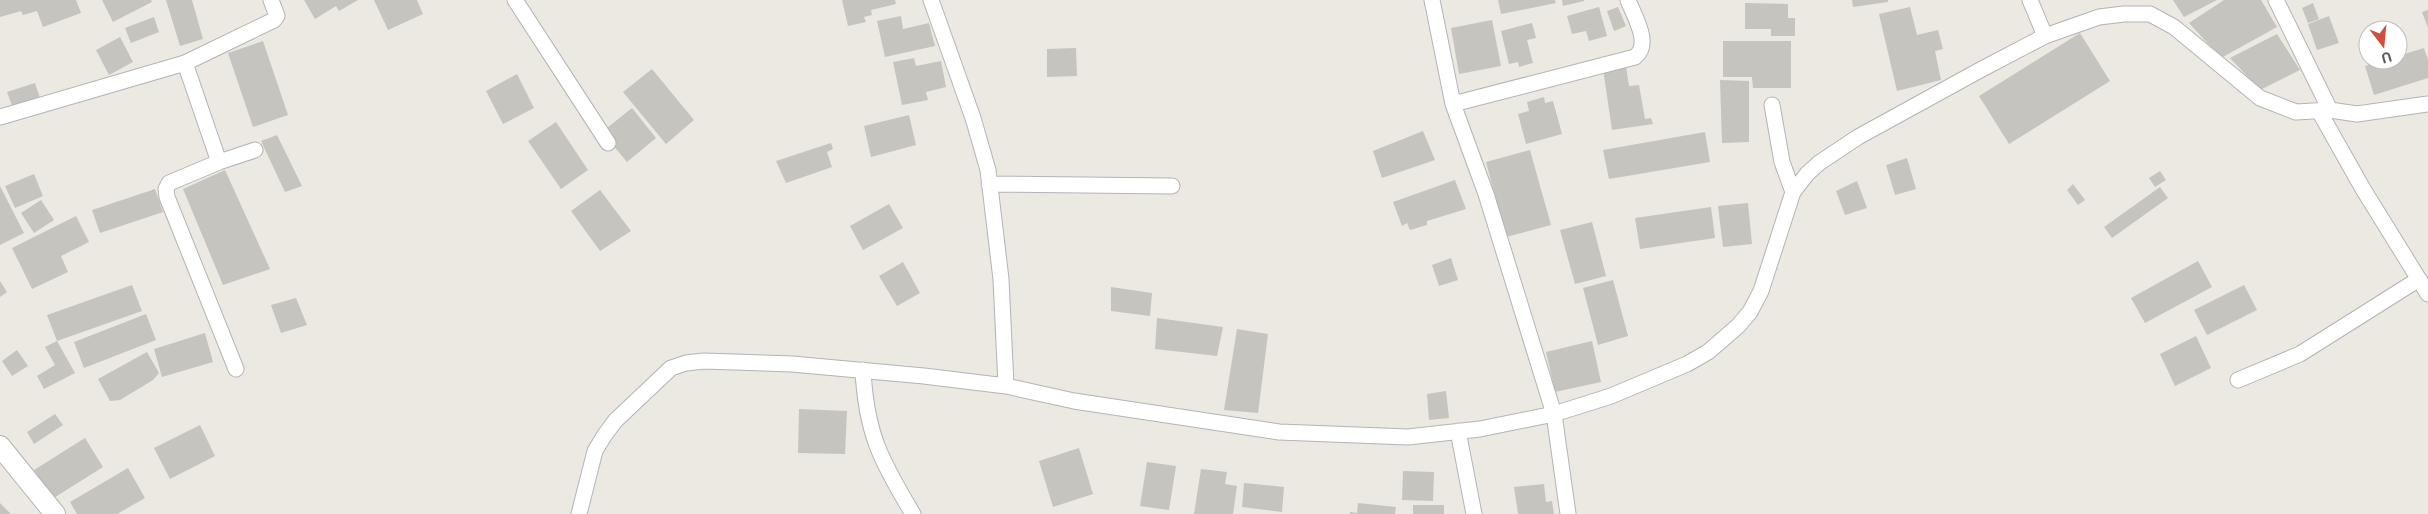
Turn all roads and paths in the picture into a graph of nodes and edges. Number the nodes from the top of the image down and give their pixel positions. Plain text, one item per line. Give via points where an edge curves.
1 (271, 0) edge
2 (514, 0) edge
3 (931, 0) edge
4 (1432, 0) edge
5 (1628, 0) edge
6 (2030, 0) edge
7 (2281, 1) edge
8 (2045, 36) junction
9 (185, 63) junction
10 (1453, 104) junction
11 (2428, 104) edge
12 (1772, 105) dead end
13 (2324, 110) junction
14 (0, 117) edge
15 (608, 143) dead end
16 (256, 150) dead end
17 (219, 162) junction
18 (989, 184) junction
19 (1172, 186) dead end
20 (1793, 192) junction
21 (2419, 279) junction
22 (2428, 294) edge
23 (236, 369) dead end
24 (863, 370) junction
25 (2238, 380) dead end
26 (1006, 386) junction
27 (1554, 414) junction
28 (1458, 431) junction
29 (0, 446) edge
30 (55, 514) edge
31 (579, 514) edge
32 (912, 514) edge
33 (1474, 514) edge
34 (1568, 514) edge

1 - 9 street via 277,16 266,25
2 - 15 street
3 - 18 street via 973,118
4 - 10 street
5 - 10 street via 1642,38 1641,51 1635,57
6 - 8 street
7 - 13 street
8 - 13 street via 2099,17 2150,14 2174,27 2260,98 2296,112
8 - 20 street via 1858,137 1819,163
9 - 14 street
9 - 17 street
10 - 27 street via 1486,194
11 - 13 street via 2357,114
12 - 20 street via 1782,162
13 - 21 street via 2363,189
16 - 17 street
17 - 23 street via 169,182 166,189
18 - 19 street
18 - 26 street via 1001,279
20 - 27 street via 1761,291 1750,312 1725,339 1687,364 1611,396
21 - 22 street
21 - 25 street via 2300,354
24 - 26 street
24 - 31 street via 723,361 686,363 671,368 604,436 595,451
24 - 32 street via 865,400 874,438 885,468
26 - 28 street via 1074,401 1279,432 1408,437
27 - 28 street
27 - 34 street
28 - 33 street
29 - 30 street

